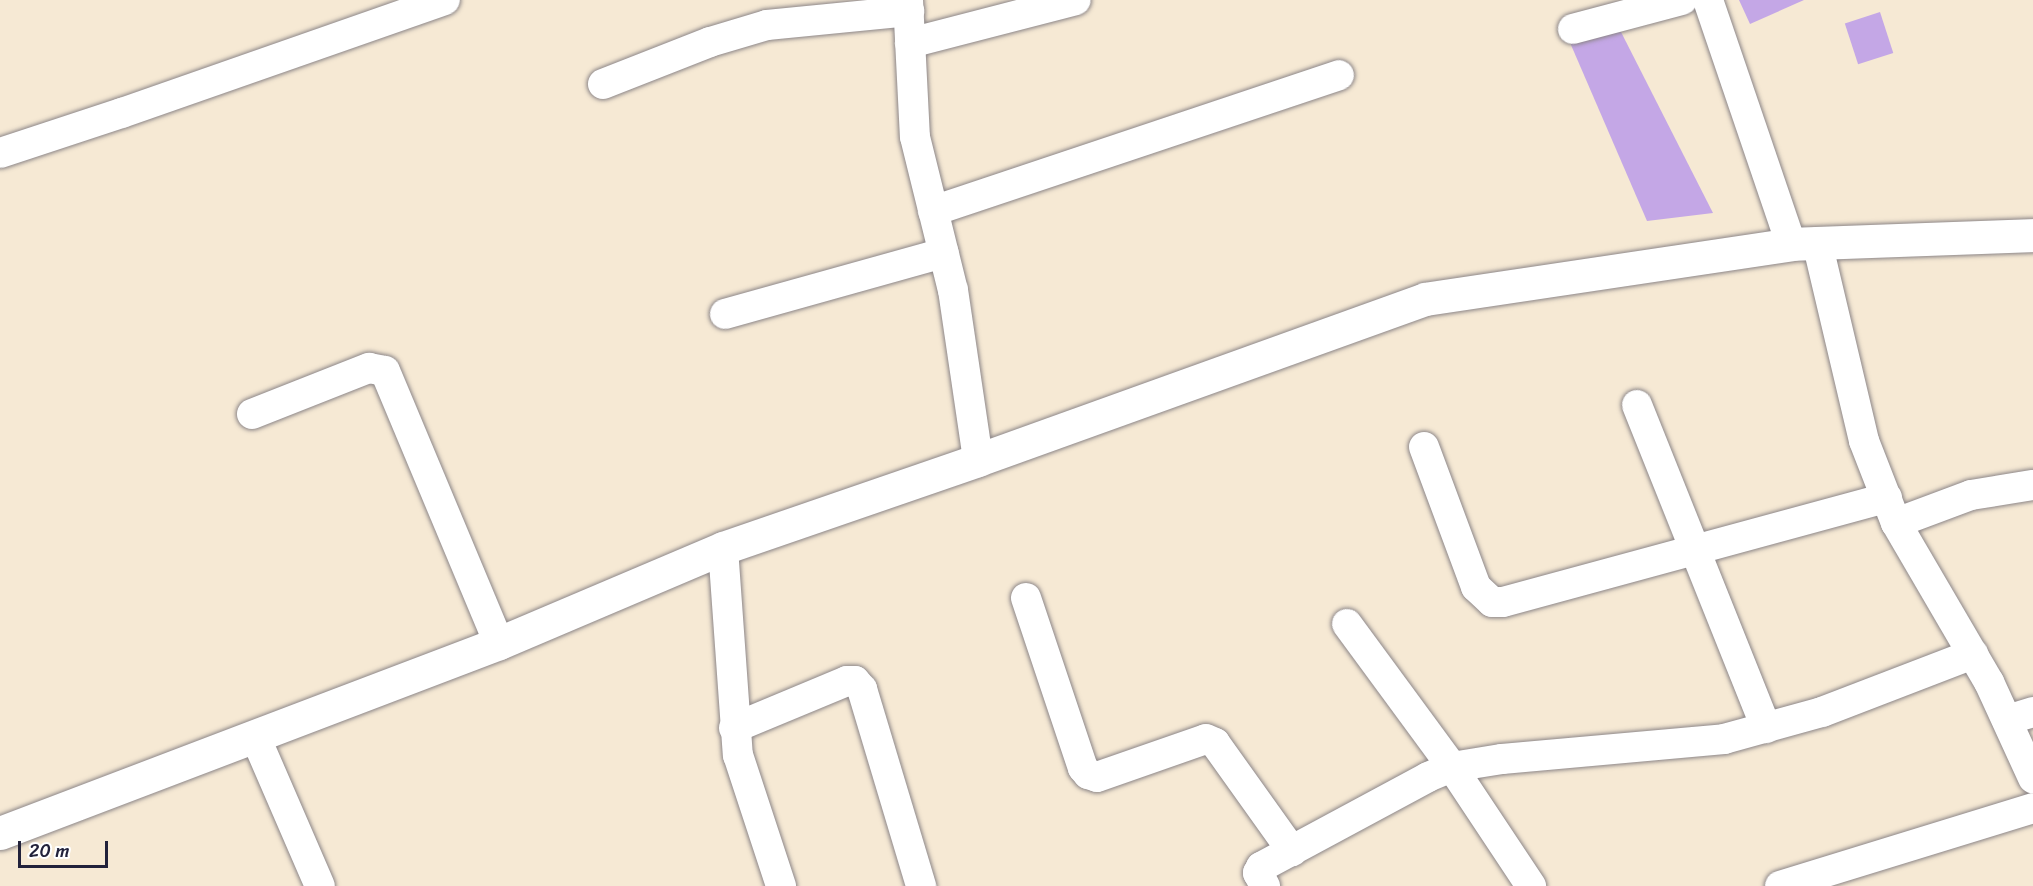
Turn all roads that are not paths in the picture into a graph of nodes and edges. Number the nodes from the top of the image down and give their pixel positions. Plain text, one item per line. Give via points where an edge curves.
1 (445, 0) edge
2 (1076, 0) edge
3 (1682, 0) edge
4 (1708, 0) edge
5 (909, 5) edge
6 (1574, 29) dead end
7 (910, 43) junction
8 (1339, 75) dead end
9 (603, 84) dead end
10 (0, 153) edge
11 (933, 211) junction
12 (2033, 235) edge
13 (1804, 243) junction
14 (944, 253) junction
15 (725, 314) dead end
16 (1637, 405) dead end
17 (252, 414) dead end
18 (1424, 447) dead end
19 (978, 460) junction
20 (2033, 485) edge
21 (1891, 511) junction
22 (723, 548) junction
23 (1695, 550) junction
24 (1026, 598) dead end
25 (1347, 624) dead end
26 (498, 644) junction
27 (1973, 654) junction
28 (2020, 716) edge
29 (734, 728) junction
30 (1766, 728) junction
31 (255, 736) junction
32 (1452, 767) junction
33 (2033, 778) edge
34 (2033, 808) edge
35 (0, 833) edge
36 (1292, 851) junction
37 (320, 886) edge
38 (781, 886) edge
39 (921, 886) edge
40 (1264, 886) edge
41 (1531, 886) edge
42 (1780, 886) edge

1 - 10 street
2 - 7 street
3 - 6 street
4 - 13 street
5 - 7 street
5 - 9 street via 766,25 710,42
7 - 11 street via 915,137
8 - 11 street
11 - 14 street
12 - 13 street
13 - 19 street via 1425,299
13 - 21 street
14 - 15 street
14 - 19 street
16 - 23 street
17 - 26 street via 369,368 385,371
18 - 23 street via 1476,587 1492,603
19 - 22 street
20 - 21 street
21 - 23 street
21 - 27 street
22 - 26 street
22 - 29 street
23 - 30 street
24 - 36 street via 1088,774 1096,777 1206,739 1215,743
25 - 32 street
26 - 31 street
27 - 28 street
27 - 30 street via 1822,712
28 - 33 street
29 - 38 street via 744,781
29 - 39 street via 855,681 862,688
30 - 32 street via 1701,742
31 - 35 street
31 - 37 street
32 - 36 street
32 - 41 street
34 - 42 street
36 - 40 street via 1261,867

